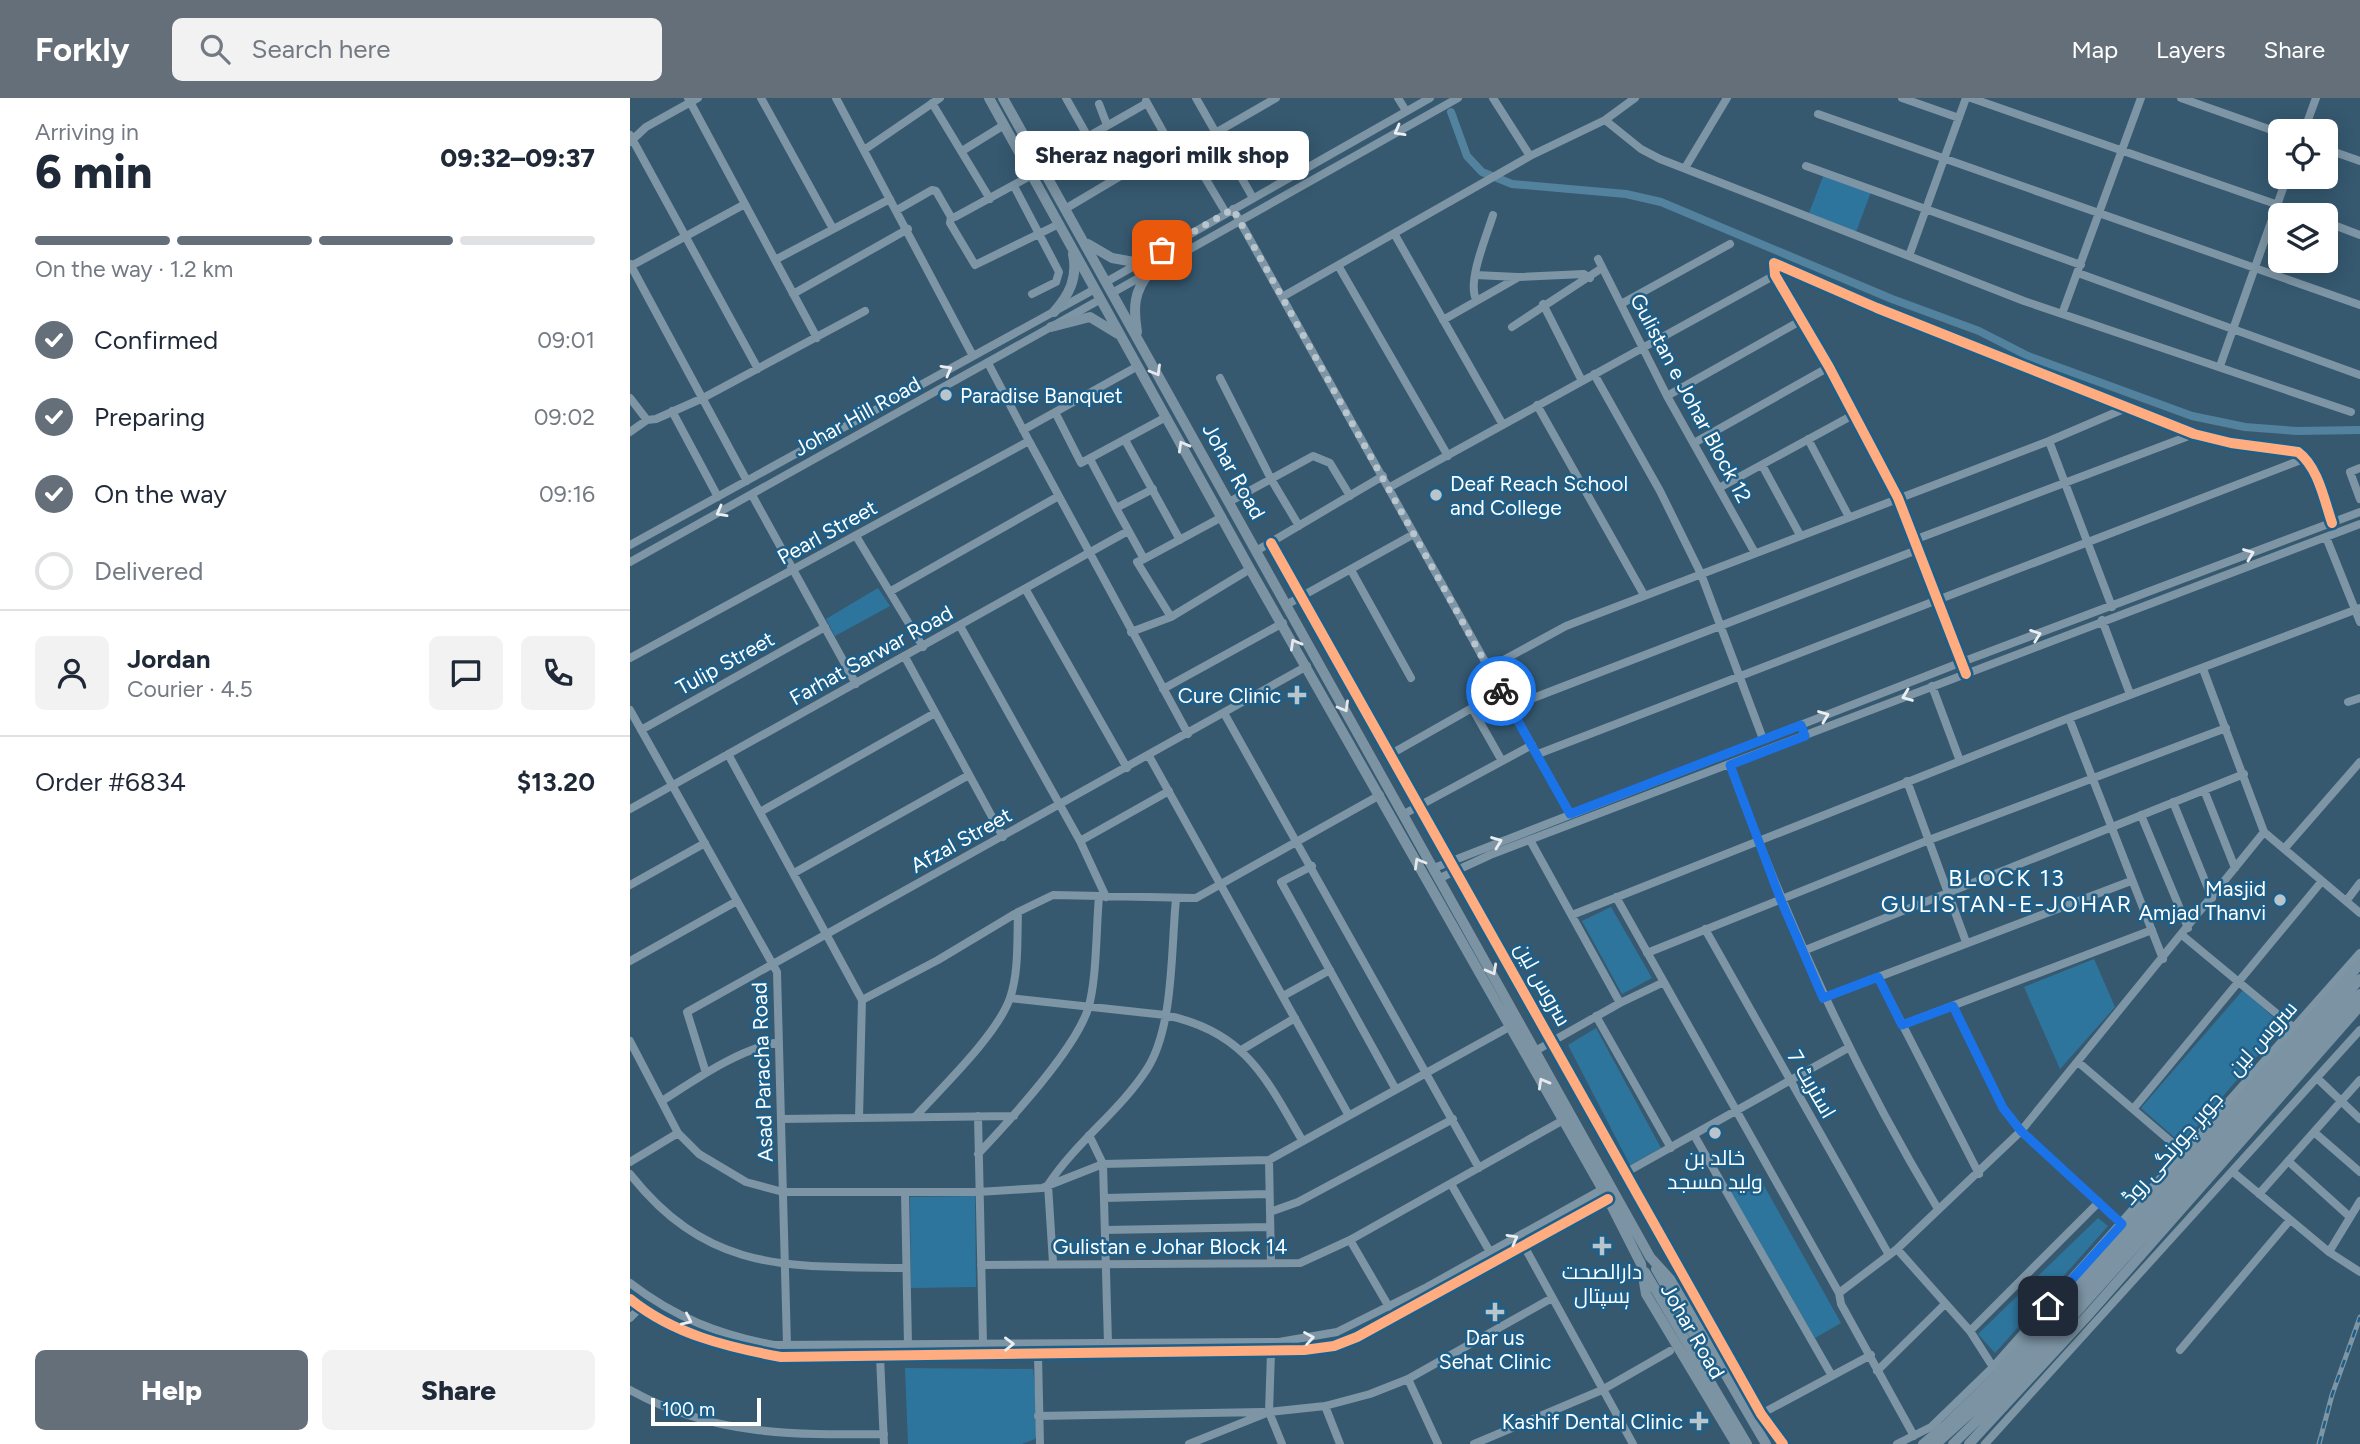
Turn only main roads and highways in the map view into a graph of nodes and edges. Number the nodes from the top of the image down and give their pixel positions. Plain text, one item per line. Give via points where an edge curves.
1 (989, 98) edge
2 (1003, 98) edge
3 (1083, 240) junction
4 (1071, 246) junction
5 (1140, 263) road end
6 (1149, 272) road end
7 (1054, 312) road end
8 (1051, 327) road end
9 (1123, 338) junction
10 (1138, 338) junction
11 (1225, 522) junction
12 (1239, 522) junction
13 (2360, 964) edge
14 (2360, 979) edge
15 (2360, 994) edge
16 (2360, 1006) edge
17 (1568, 1117) junction
18 (1646, 1260) junction
19 (1660, 1288) junction
20 (1918, 1440) edge
21 (1736, 1444) edge
22 (1747, 1444) edge
23 (1758, 1444) edge
24 (1766, 1444) edge
25 (1936, 1444) edge
26 (1953, 1444) edge
27 (1969, 1444) edge

1 - 4 main road, Johar Road
2 - 3 main road, Johar Road
3 - 5 main road via 1112,258
3 - 10 main road, Johar Road
4 - 7 main road via 1073,279 1068,295
4 - 9 main road, Johar Road
6 - 10 main road via 1135,298
8 - 9 main road via 1090,317
11 -> 9 main road, Johar Road
10 -> 12 main road, Johar Road
11 - 12 main road
17 -> 11 main road, Johar Road via 1511,1026
12 -> 17 main road, Johar Road via 1537,1050
13 - 20 main road, جوہر چورنگی روڈ via 1994,1378 1956,1416
14 - 25 main road, جوہر چورنگی روڈ via 1989,1397
15 - 26 main road, جوہر چورنگی روڈ via 2000,1398
16 - 27 main road
17 - 18 main road, Johar Road
17 - 18 main road, Johar Road via 1605,1194
18 - 19 main road
18 - 21 main road, Johar Road via 1646,1294
18 - 24 main road, Johar Road via 1670,1279
19 - 22 main road
19 - 23 main road

